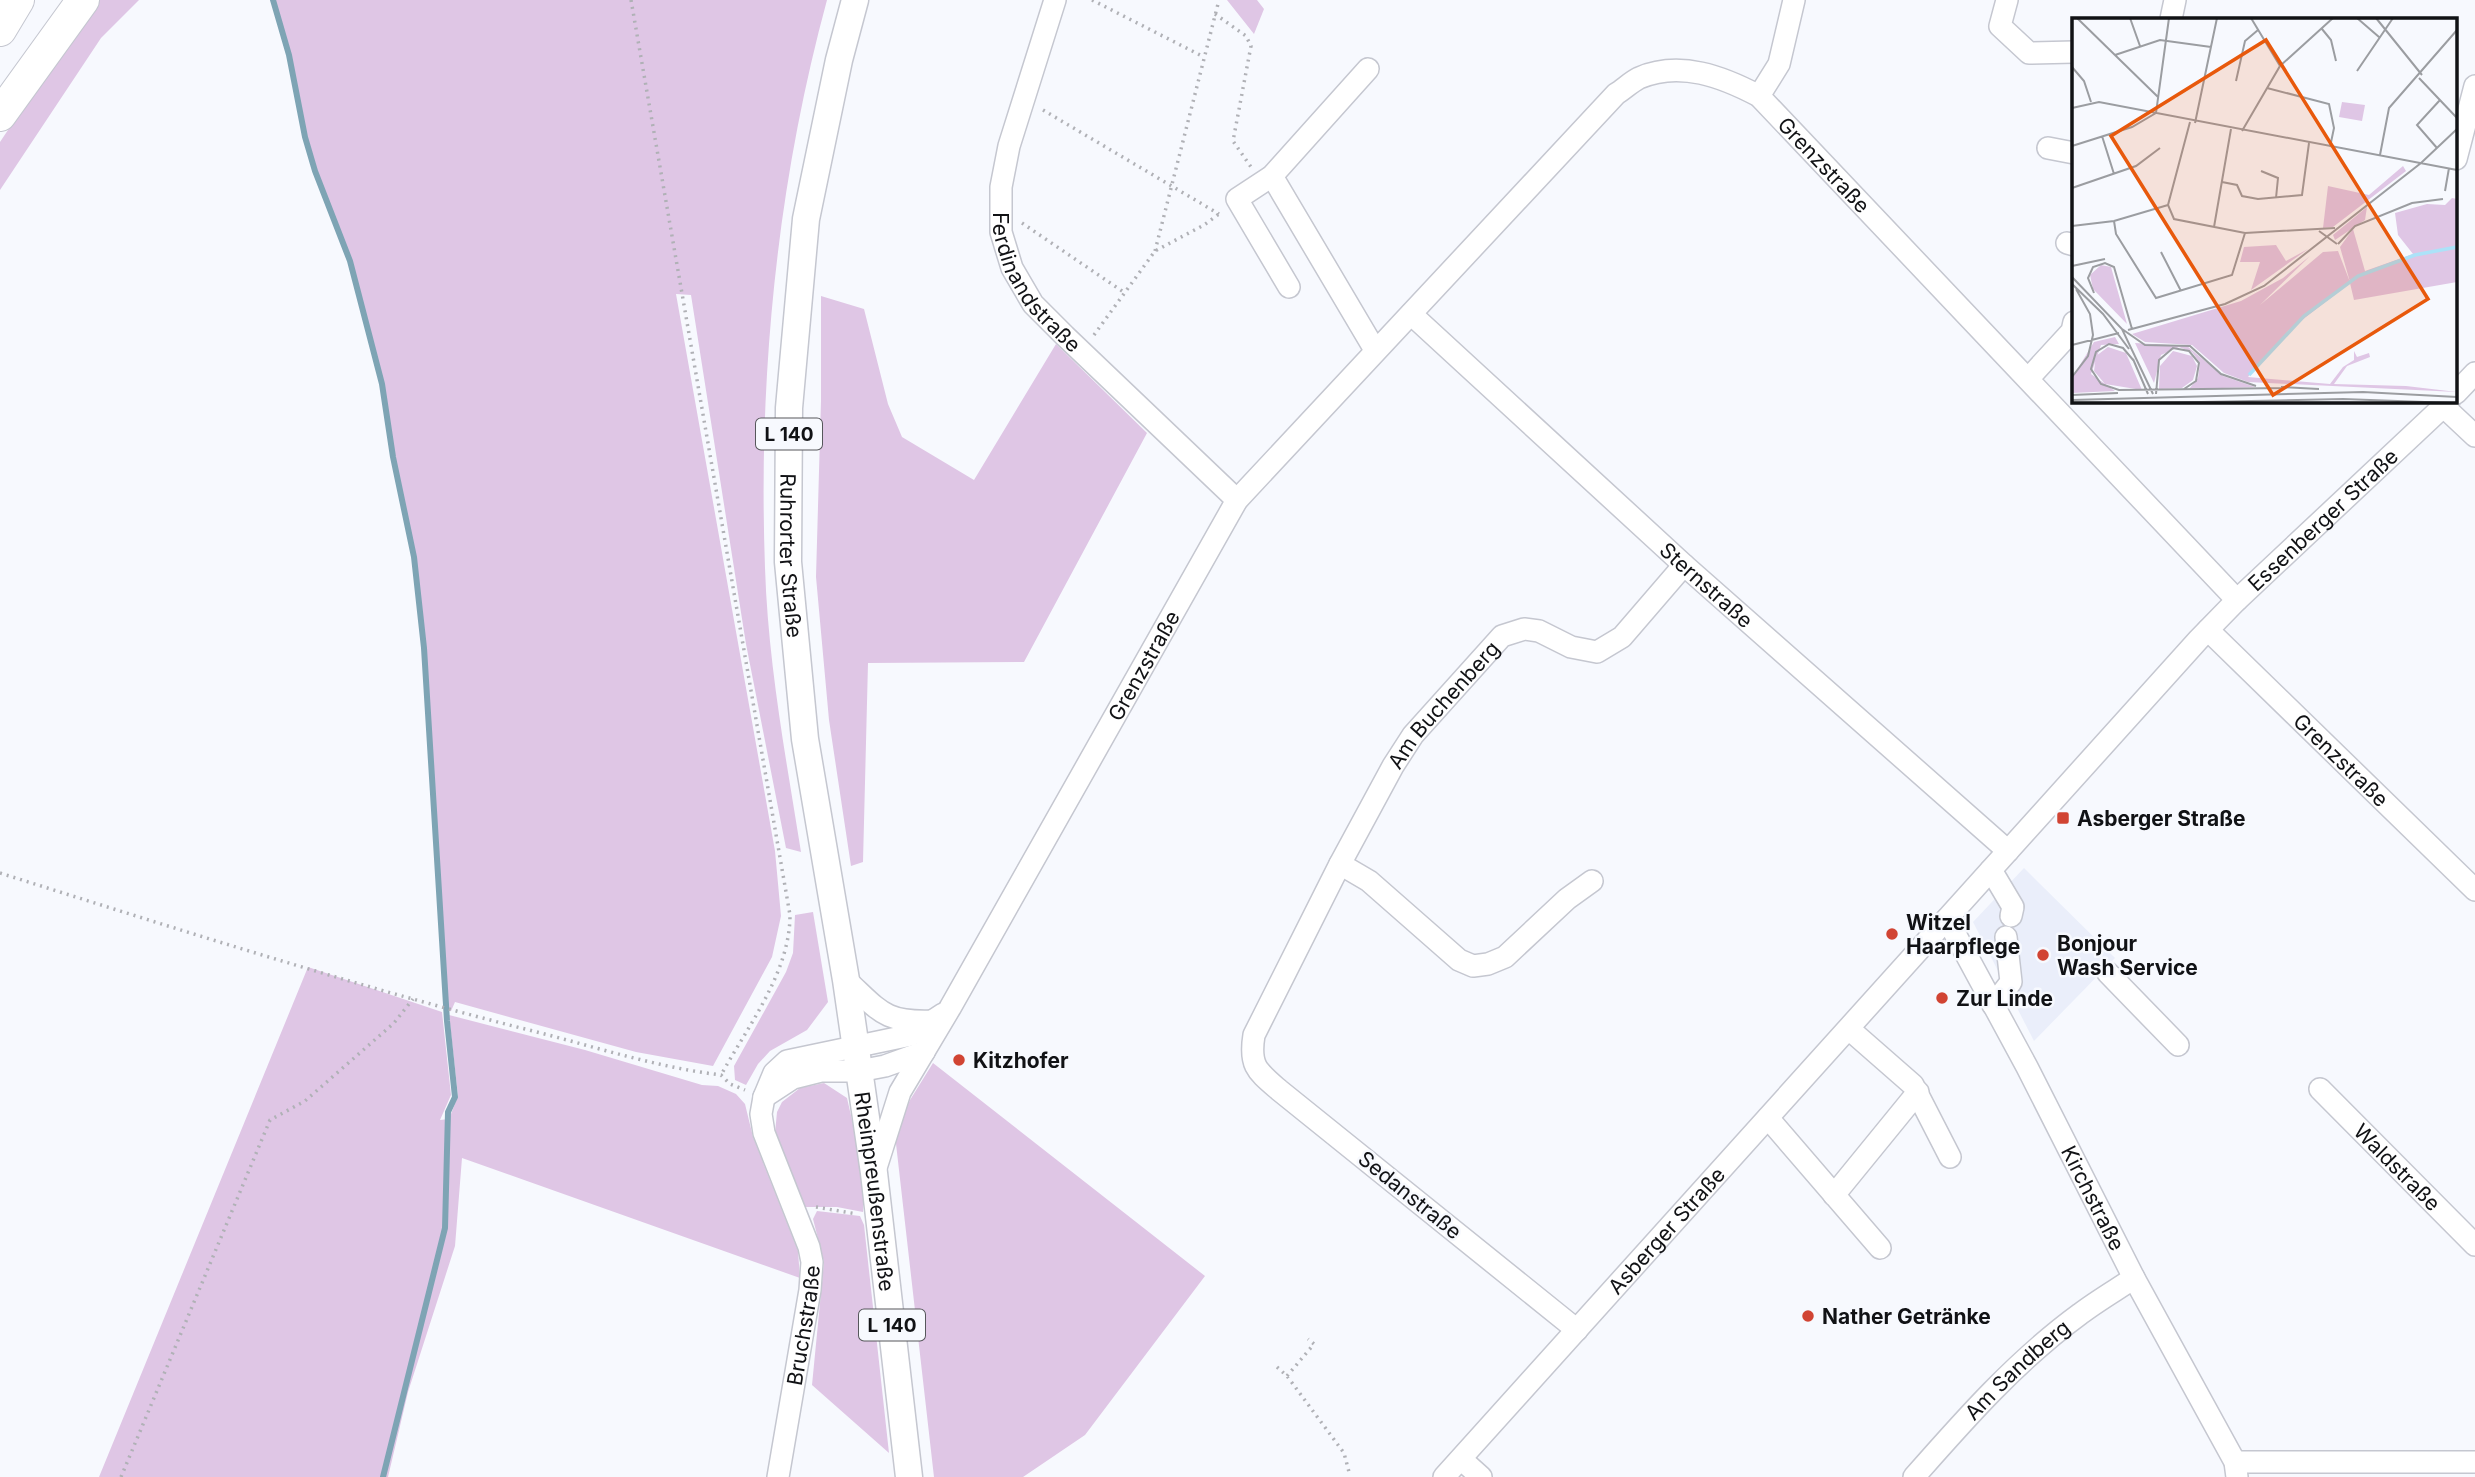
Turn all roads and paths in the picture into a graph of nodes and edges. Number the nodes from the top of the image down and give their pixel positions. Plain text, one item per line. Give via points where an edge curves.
1 (18, 0) edge
2 (65, 0) edge
3 (83, 0) edge
4 (631, 0) edge
5 (855, 0) edge
6 (1055, 0) edge
7 (1092, 0) edge
8 (1219, 0) edge
9 (1794, 0) edge
10 (2007, 0) edge
11 (2175, 0) edge
12 (1215, 14) junction
13 (2171, 18) edge
14 (0, 30) edge
15 (2072, 52) edge
16 (1204, 57) junction
17 (1368, 69) dead end
18 (2475, 86) edge
19 (1759, 96) junction
20 (1024, 99) junction
21 (1, 112) edge
22 (2048, 148) dead end
23 (2458, 151) edge
24 (2072, 153) edge
25 (1272, 176) junction
26 (1171, 186) junction
27 (1237, 200) junction
28 (1219, 214) junction
29 (1001, 216) junction
30 (1155, 251) junction
31 (1289, 287) dead end
32 (1125, 293) junction
33 (1411, 314) junction
34 (2072, 331) edge
35 (1375, 350) junction
36 (1082, 353) junction
37 (2475, 373) edge
38 (2028, 379) junction
39 (2458, 390) edge
40 (2446, 402) edge
41 (2450, 402) edge
42 (2475, 436) edge
43 (1237, 500) junction
44 (1684, 565) junction
45 (2237, 600) junction
46 (2204, 634) junction
47 (2008, 851) junction
48 (1340, 864) junction
49 (1991, 870) junction
50 (0, 873) edge
51 (1592, 881) dead end
52 (2475, 890) edge
53 (2011, 916) dead end
54 (1947, 919) junction
55 (2006, 937) dead end
56 (2108, 973) dead end
57 (846, 980) junction
58 (413, 999) junction
59 (1993, 1005) junction
60 (950, 1008) junction
61 (933, 1021) junction
62 (1849, 1029) junction
63 (2178, 1045) dead end
64 (924, 1052) junction
65 (1251, 1054) joint
66 (857, 1060) junction
67 (721, 1075) junction
68 (2320, 1089) dead end
69 (1918, 1091) junction
70 (764, 1097) junction
71 (1768, 1118) junction
72 (1950, 1157) dead end
73 (874, 1173) junction
74 (1834, 1195) junction
75 (793, 1207) junction
76 (880, 1230) junction
77 (2475, 1245) edge
78 (1880, 1248) dead end
79 (2134, 1278) junction
80 (1577, 1330) junction
81 (1308, 1339) dead end
82 (1278, 1367) dead end
83 (1287, 1376) junction
84 (1461, 1459) junction
85 (2475, 1462) edge
86 (2236, 1469) edge
87 (1349, 1472) dead end
88 (121, 1477) edge
89 (778, 1477) edge
90 (909, 1477) edge
91 (1444, 1477) edge
92 (1481, 1477) edge
93 (1914, 1477) edge

1 - 14 highway
2 - 21 highway
3 - 21 highway
4 - 67 path via 790,915 787,951 778,973
5 - 57 main road, Ruhrorter Straße / L 140 via 806,219 789,408 788,562 804,725
6 - 20 street, Ferdinandstraße
7 - 16 path
8 - 12 path
9 - 19 street via 1779,64
10 - 15 street via 2000,26 2029,53
11 - 13 street
12 - 16 path
12 - 25 path via 1246,36 1251,46 1233,141 1252,169
16 - 26 path
17 - 25 street
18 - 23 street
19 - 33 street, Grenzstraße via 1734,82 1695,71 1666,71 1639,78 1616,94
19 - 38 street, Grenzstraße
20 - 26 path
20 - 29 street, Ferdinandstraße via 1007,156
22 - 24 street
25 - 27 street
25 - 35 street
26 - 28 path
26 - 30 path
27 - 28 path
27 - 31 street
28 - 30 path
29 - 32 path via 1017,220
29 - 36 street, Ferdinandstraße via 1012,268 1033,304
30 - 32 path
32 - 36 path
33 - 35 street, Grenzstraße
33 - 44 street, Sternstraße
34 - 38 street
35 - 43 street, Grenzstraße
36 - 43 street, Ferdinandstraße
37 - 39 street, Essenberger Straße
38 - 45 street, Grenzstraße
40 - 45 street, Essenberger Straße
41 - 42 street
43 - 60 street, Grenzstraße
44 - 47 street, Sternstraße
44 - 48 street, Am Buchenberg via 1622,637 1597,652 1571,647 1539,631 1524,629 1502,636 1413,735
45 - 46 street, Essenberger Straße
46 - 47 street, Asberger Straße
46 - 52 street, Grenzstraße
47 - 49 street, Asberger Straße
48 - 51 street via 1368,881 1459,960 1473,966 1504,957
48 - 65 street, Am Buchenberg via 1254,1035
49 - 53 street via 2013,907
49 - 54 street, Asberger Straße
50 - 58 path
54 - 59 street, Kirchstraße
54 - 62 street, Asberger Straße
55 - 59 street via 2011,982
56 - 63 street
57 - 61 street via 883,1014 907,1022
57 - 66 main road, Ruhrorter Straße / L 140
58 - 67 path via 622,1056
58 - 88 path via 394,1023 305,1101 270,1120
59 - 79 street, Kirchstraße
60 - 61 street, Grenzstraße
60 - 64 street, Grenzstraße
61 - 66 street, Grenzstraße
62 - 69 street
62 - 71 street, Asberger Straße
64 - 66 street via 885,1066
64 - 73 street, Grenzstraße via 900,1092
65 - 80 street, Sedanstraße via 1259,1073 1279,1090
66 - 70 street via 793,1078
66 - 73 main road, Rheinpreußenstraße / L 140
67 - 70 path via 730,1084
68 - 77 street, Waldstraße
69 - 72 street
69 - 74 street
70 - 75 street, Bruchstraße via 764,1133
71 - 74 street
71 - 80 street, Asberger Straße
73 - 76 main road, Rheinpreußenstraße / L 140
74 - 78 street
75 - 76 path via 862,1214
75 - 89 street, Bruchstraße via 812,1262
76 - 90 main road, Rheinpreußenstraße / L 140
79 - 86 street, Kirchstraße
79 - 93 street, Am Sandberg via 2048,1340 1965,1419
80 - 84 street, Asberger Straße
81 - 83 path via 1314,1344
82 - 83 path
83 - 87 path via 1344,1453
84 - 91 street, Asberger Straße
84 - 92 street
85 - 86 street

